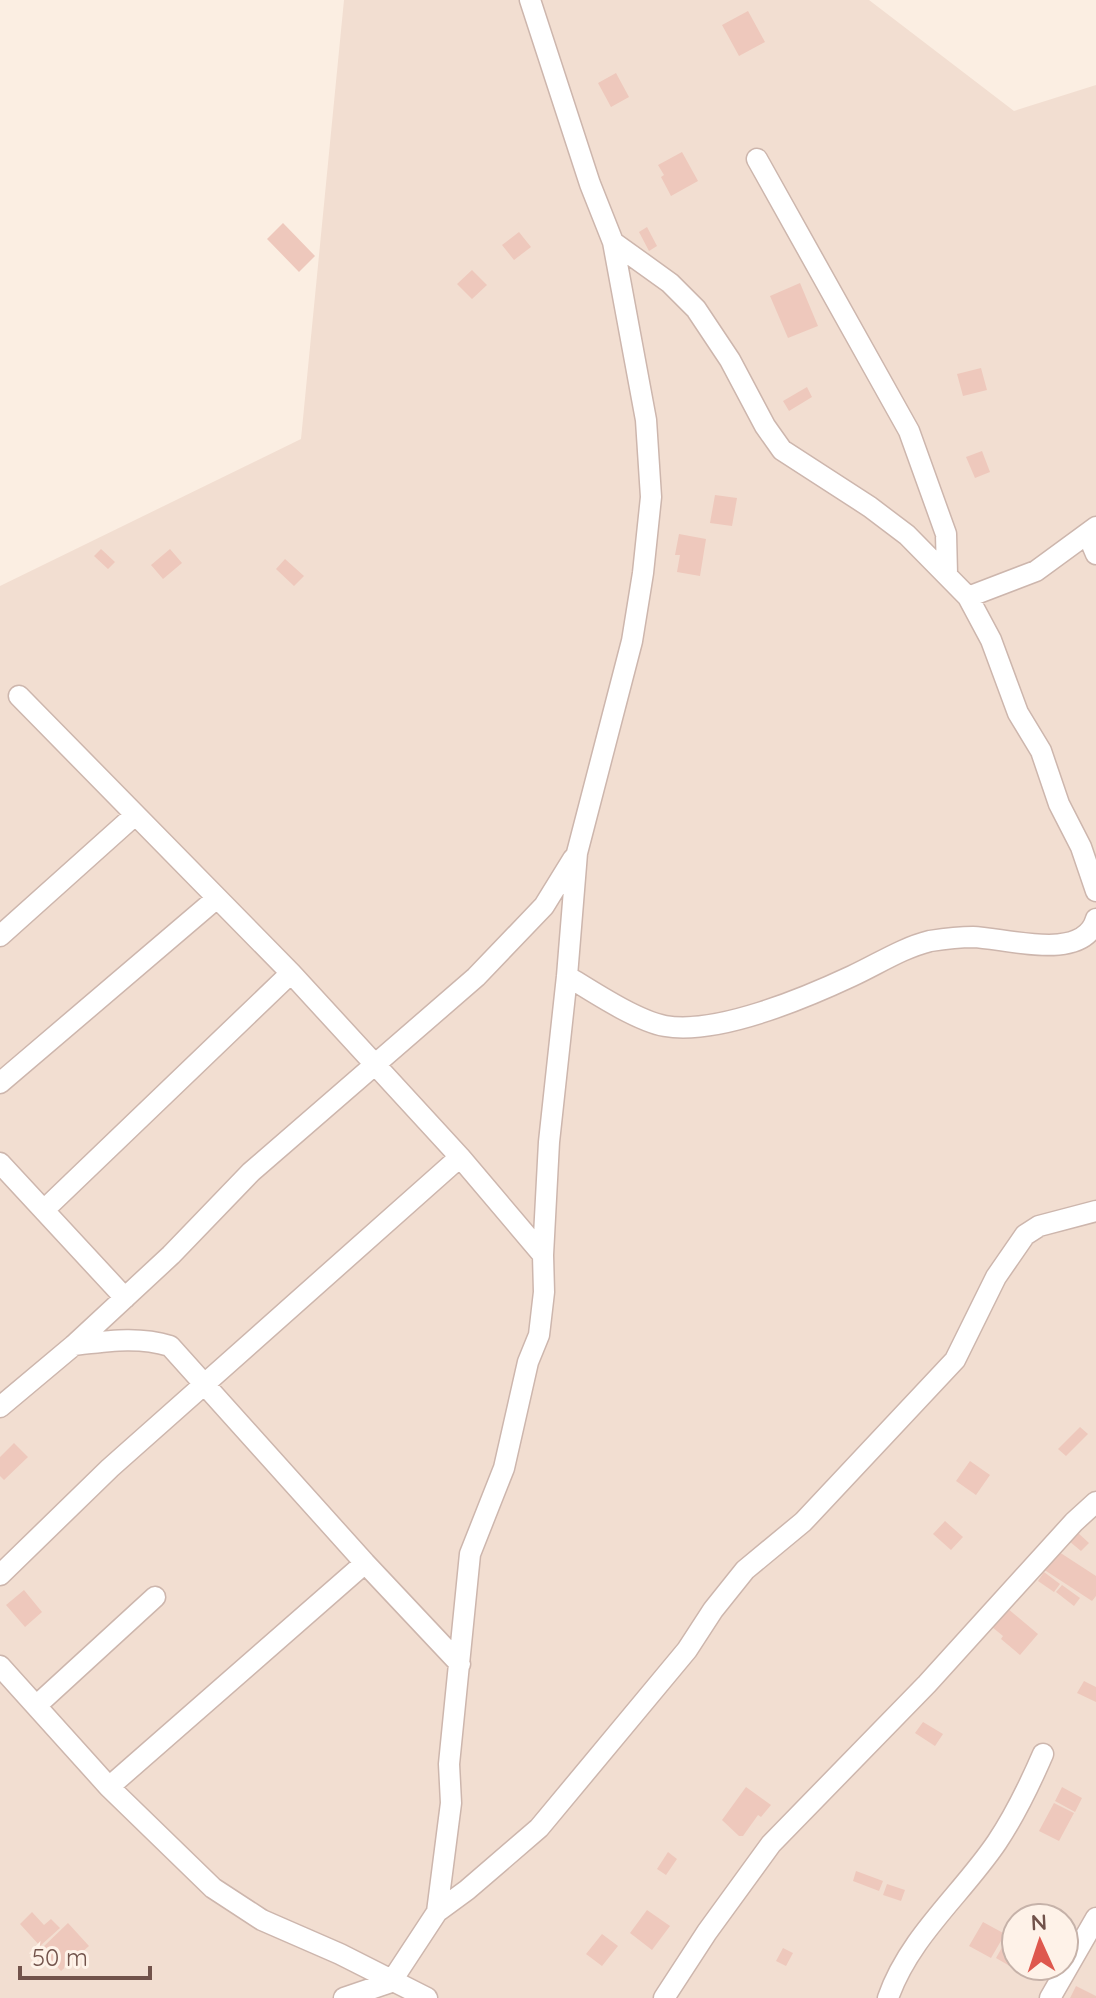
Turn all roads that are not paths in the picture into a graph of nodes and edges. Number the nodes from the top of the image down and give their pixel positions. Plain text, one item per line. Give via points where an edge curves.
1 (530, 0) edge
2 (757, 159) dead end
3 (613, 242) junction
4 (1093, 539) edge
5 (947, 574) junction
6 (968, 597) junction
7 (19, 696) dead end
8 (135, 815) junction
9 (577, 853) junction
10 (1096, 891) edge
11 (217, 898) junction
12 (1096, 919) edge
13 (0, 936) edge
14 (291, 973) junction
15 (567, 976) junction
16 (375, 1066) junction
17 (0, 1083) edge
18 (460, 1157) junction
19 (0, 1163) edge
20 (44, 1210) junction
21 (1096, 1211) edge
22 (543, 1255) junction
23 (125, 1298) junction
24 (74, 1345) junction
25 (206, 1384) junction
26 (0, 1407) edge
27 (1096, 1502) edge
28 (365, 1563) junction
29 (0, 1575) edge
30 (155, 1597) dead end
31 (460, 1664) junction
32 (0, 1666) edge
33 (36, 1706) junction
34 (1043, 1754) dead end
35 (109, 1787) junction
36 (437, 1912) junction
37 (1096, 1918) edge
38 (391, 1982) junction
39 (344, 1998) edge
40 (427, 1998) edge
41 (664, 1998) edge
42 (888, 1998) edge
43 (1050, 1998) edge

1 - 3 street
2 - 5 street via 909,431 946,534
3 - 5 street via 696,309 782,450 870,507
3 - 9 street via 646,420 651,497 632,641
4 - 6 street via 1036,571
5 - 6 street
6 - 10 street via 991,640 1018,713 1041,751
7 - 8 street
8 - 11 street
8 - 13 street
9 - 15 street
9 - 16 street via 526,926
11 - 14 street
11 - 17 street
12 - 15 street via 1081,938 1065,944 972,937 932,941 793,1000 705,1026 664,1026
14 - 16 street
14 - 20 street
15 - 22 street
16 - 18 street
16 - 23 street via 251,1172
18 - 22 street
18 - 25 street
19 - 20 street
20 - 23 street
21 - 36 street via 1039,1226 1025,1235 996,1277 955,1360 803,1522 745,1570 687,1650 539,1828
22 - 31 street via 539,1335 504,1468 470,1554
23 - 24 street
24 - 25 street via 152,1340 170,1346
24 - 26 street
25 - 28 street
25 - 29 street
27 - 41 street via 771,1844
28 - 31 street
28 - 35 street
30 - 33 street
31 - 36 street
32 - 33 street
33 - 35 street
34 - 42 street via 997,1842 925,1933
35 - 38 street via 213,1888 262,1920
36 - 38 street
37 - 43 street
38 - 39 street
38 - 40 street

